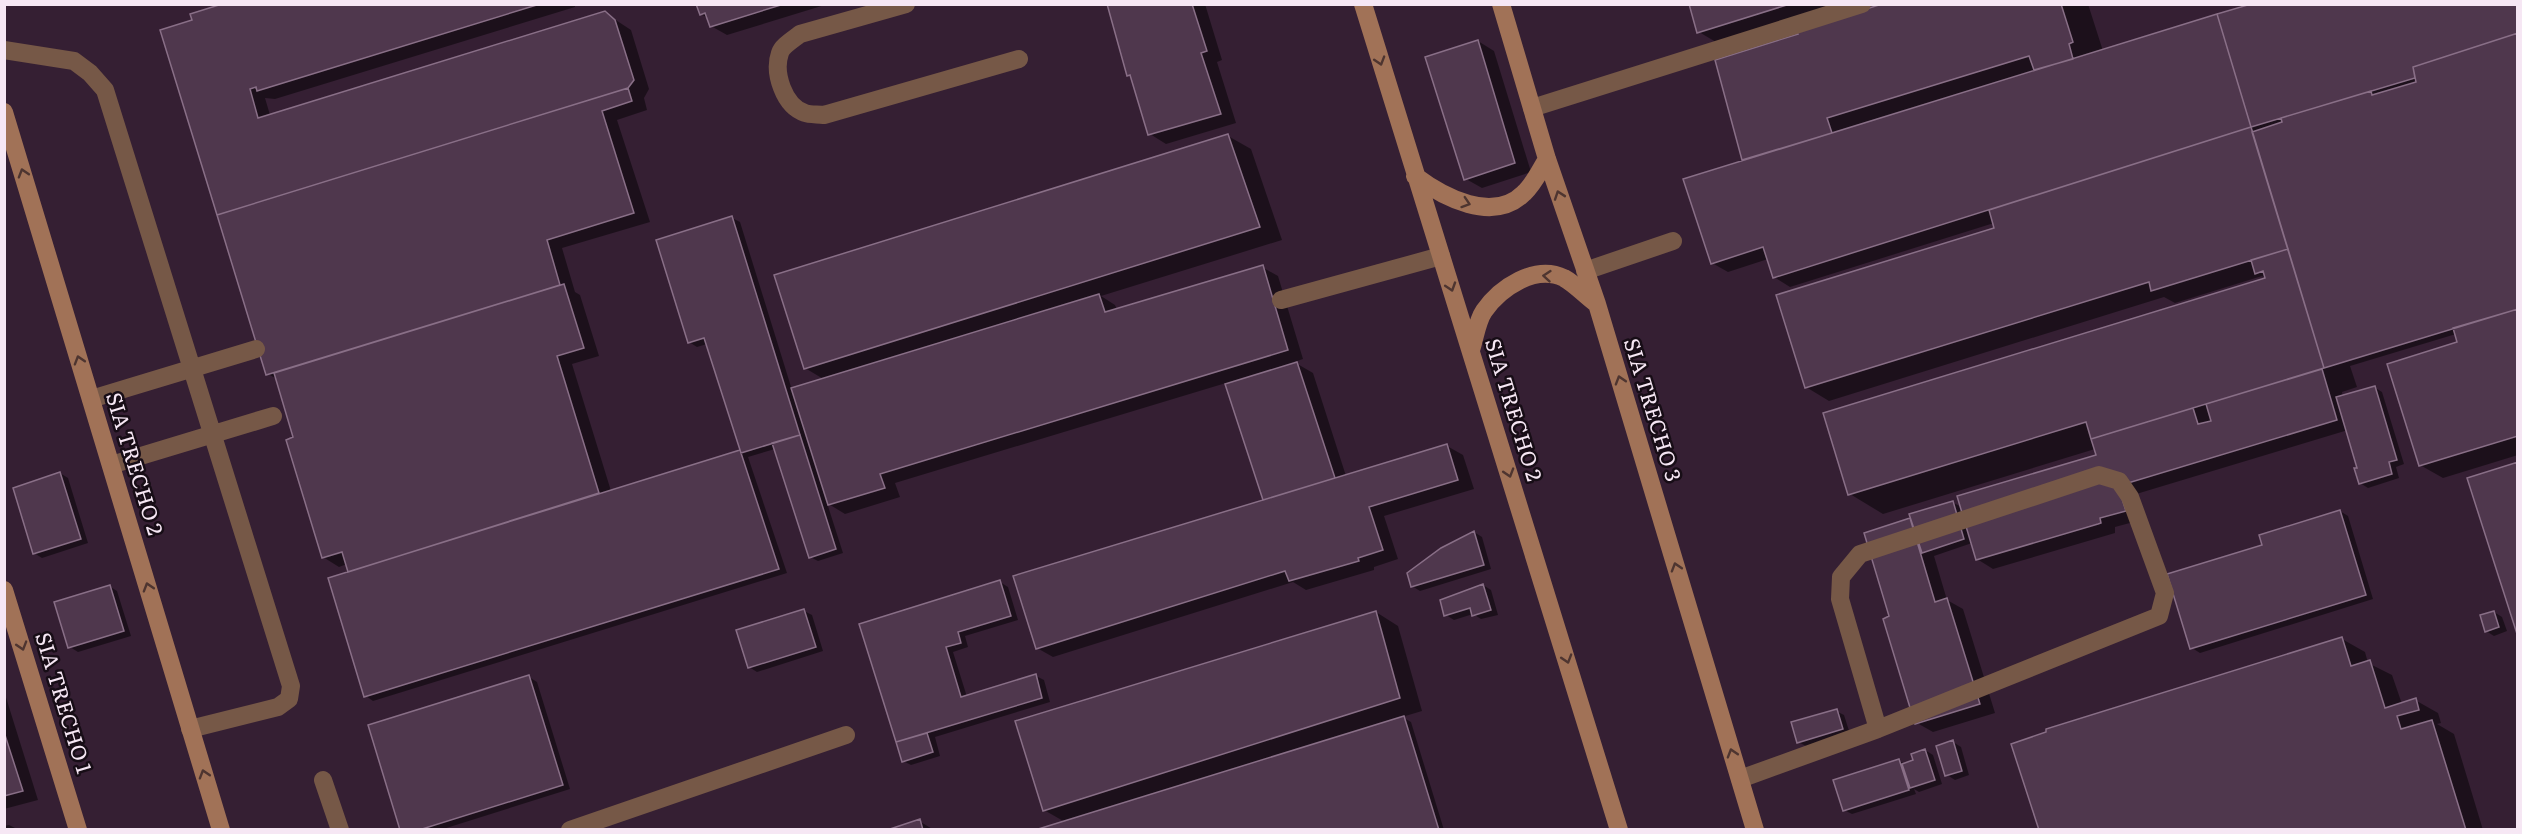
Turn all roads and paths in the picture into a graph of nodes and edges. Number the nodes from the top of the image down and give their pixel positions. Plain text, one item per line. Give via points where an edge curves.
1 (906, 4) edge
2 (1363, 4) edge
3 (1501, 4) edge
4 (1862, 4) edge
5 (4, 50) edge
6 (1018, 59) dead end
7 (1532, 108) junction
8 (4, 112) edge
9 (1547, 159) junction
10 (1415, 177) junction
11 (1673, 241) dead end
12 (1441, 256) junction
13 (1585, 271) junction
14 (1281, 300) dead end
15 (1596, 304) junction
16 (256, 349) dead end
17 (1471, 350) junction
18 (193, 368) junction
19 (91, 399) junction
20 (273, 416) dead end
21 (213, 434) junction
22 (111, 465) junction
23 (4, 590) edge
24 (190, 729) junction
25 (1878, 729) junction
26 (846, 735) dead end
27 (1740, 779) junction
28 (323, 780) dead end
29 (78, 830) edge
30 (221, 830) edge
31 (340, 830) edge
32 (570, 830) edge
33 (1619, 830) edge
34 (1755, 830) edge

1 - 6 lane via 800,34 791,41 780,52 777,74 791,103 805,113 824,115
2 -> 10 main road, SIA TRECHO 2
3 - 7 main road, SIA TRECHO 3
4 - 7 lane
5 - 18 lane via 74,61 105,90
7 - 9 main road, SIA TRECHO 3
19 -> 8 main road, SIA TRECHO 2
10 -> 9 main road via 1440,195 1483,208 1523,195
13 -> 9 main road, SIA TRECHO 3
10 - 12 main road, SIA TRECHO 2
11 - 13 lane
12 - 14 lane
12 -> 17 main road, SIA TRECHO 2
13 - 15 main road, SIA TRECHO 3
15 -> 17 main road via 1563,278 1545,273 1526,277 1501,292 1483,312
27 -> 15 main road, SIA TRECHO 3
16 - 18 lane
17 -> 33 main road, SIA TRECHO 2
18 - 19 lane
18 - 21 lane
19 - 22 main road, SIA TRECHO 2
20 - 21 lane
21 - 22 lane
21 - 24 lane via 291,686 290,699 278,707
24 -> 22 main road, SIA TRECHO 2
23 -> 29 main road, SIA TRECHO 1
30 -> 24 main road, SIA TRECHO 2
25 - 25 lane via 2159,616 2165,593 2130,497 2119,481 2099,475 1860,554 1841,577 1840,599
25 - 27 lane
26 - 32 lane
27 - 34 main road, SIA TRECHO 3
28 - 31 lane

